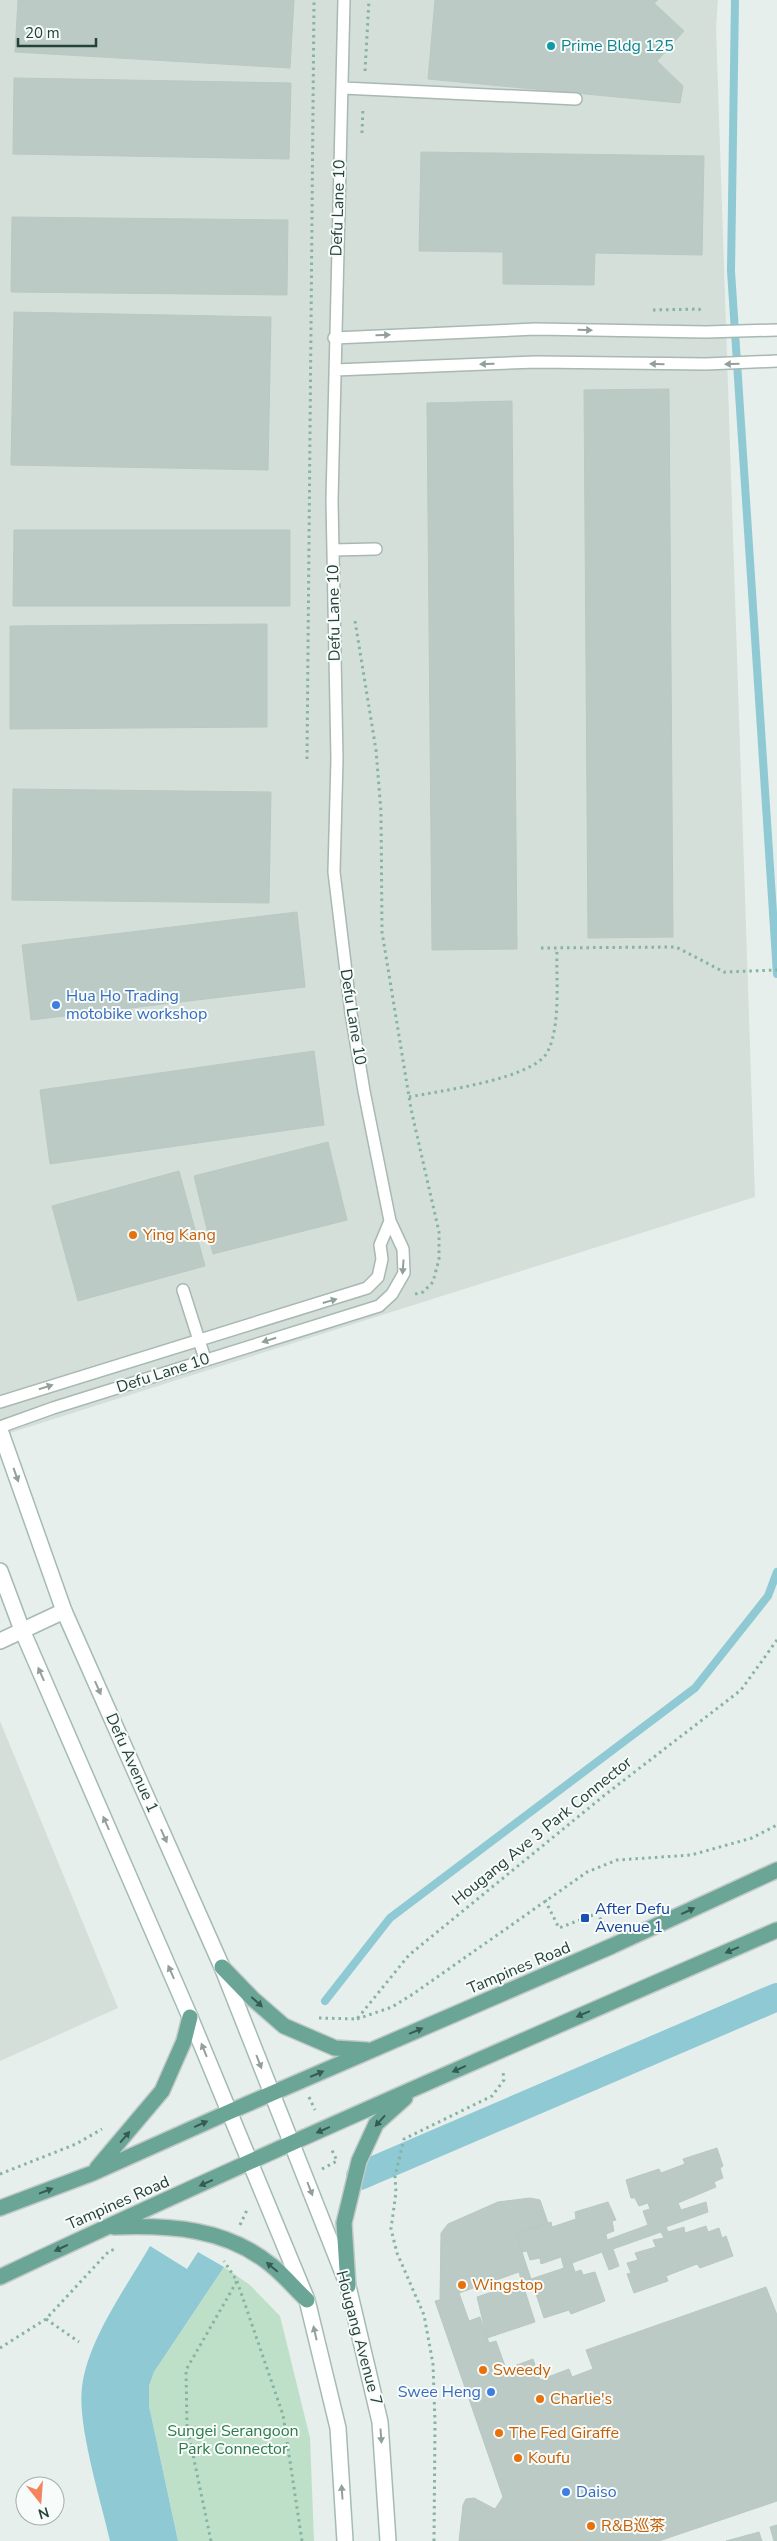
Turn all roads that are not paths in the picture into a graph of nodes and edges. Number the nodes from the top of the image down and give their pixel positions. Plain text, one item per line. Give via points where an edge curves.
1 (344, 0) edge
2 (343, 88) junction
3 (576, 99) dead end
4 (777, 330) edge
5 (334, 338) junction
6 (777, 361) edge
7 (336, 370) junction
8 (376, 549) dead end
9 (333, 550) junction
10 (390, 1222) junction
11 (183, 1290) dead end
12 (199, 1339) junction
13 (205, 1359) junction
14 (0, 1402) edge
15 (0, 1428) edge
16 (0, 1571) edge
17 (64, 1611) junction
18 (22, 1630) junction
19 (0, 1641) edge
20 (777, 1870) edge
21 (777, 1930) edge
22 (222, 1967) junction
23 (190, 2016) junction
24 (371, 2051) junction
25 (416, 2088) junction
26 (272, 2093) junction
27 (229, 2112) junction
28 (293, 2144) junction
29 (251, 2163) junction
30 (93, 2173) junction
31 (0, 2208) edge
32 (105, 2227) junction
33 (0, 2277) edge
34 (348, 2286) junction
35 (307, 2300) junction
36 (345, 2541) edge
37 (388, 2541) edge

1 - 2 lane, Defu Lane 10
2 - 3 lane
2 - 5 lane, Defu Lane 10
5 -> 4 lane via 536,330
5 - 7 lane, Defu Lane 10
6 -> 7 lane via 706,364 536,362
7 - 9 lane, Defu Lane 10
8 - 9 lane
9 - 10 lane, Defu Lane 10 via 337,759 334,872 351,1013
12 -> 10 lane, Defu Lane 10 via 367,1288 378,1277 382,1260 380,1246
10 -> 13 lane, Defu Lane 10 via 403,1249 404,1273 392,1294 378,1306
11 - 12 lane
12 - 13 lane
14 -> 12 lane, Defu Lane 10
13 - 15 lane, Defu Lane 10
15 -> 17 main road, Defu Avenue 1
16 - 18 main road
17 - 18 main road
17 -> 22 main road, Defu Avenue 1
18 - 19 main road
23 -> 18 main road
24 -> 20 main road, Tampines Road
21 -> 25 main road, Tampines Road
22 -> 24 main road via 284,2026 335,2048
22 -> 26 main road, Defu Avenue 1
27 -> 23 main road
30 -> 23 main road via 162,2091 184,2041
26 -> 24 main road, Tampines Road
25 -> 28 main road, Tampines Road
25 -> 34 main road via 376,2124 359,2161 344,2223
26 - 27 main road, Tampines Road
26 - 28 main road
27 - 29 main road
30 -> 27 main road, Tampines Road
28 - 29 main road, Tampines Road
28 -> 34 main road, Hougang Avenue 7
29 -> 32 main road, Tampines Road
29 - 35 main road
31 -> 30 main road, Tampines Road
32 -> 33 main road, Tampines Road
35 -> 32 main road via 271,2265 233,2241 197,2230 156,2226
34 -> 37 main road, Hougang Avenue 7 via 380,2422
36 -> 35 main road via 338,2428

